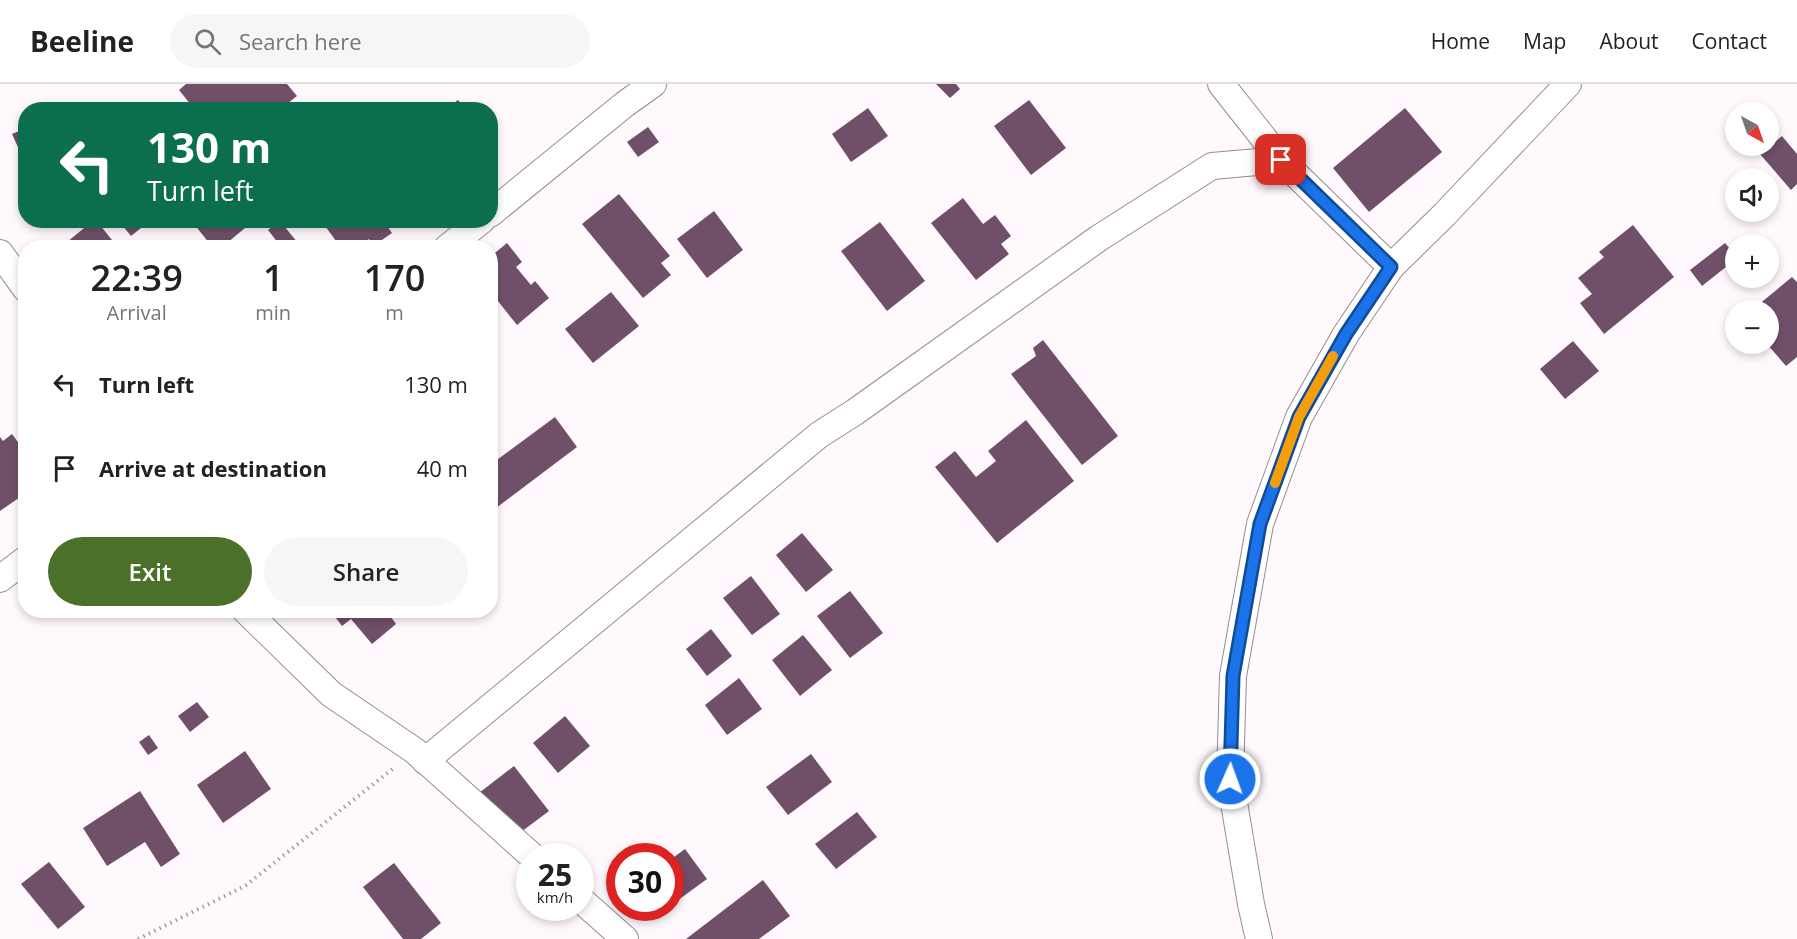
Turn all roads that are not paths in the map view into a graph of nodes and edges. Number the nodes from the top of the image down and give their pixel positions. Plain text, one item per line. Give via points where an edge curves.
1 (653, 84) edge
2 (1221, 84) edge
3 (1568, 84) edge
4 (1281, 160) junction
5 (498, 207) edge
6 (472, 228) edge
7 (457, 240) edge
8 (0, 252) edge
9 (1391, 267) junction
10 (18, 278) edge
11 (18, 565) edge
12 (0, 579) edge
13 (253, 618) edge
14 (420, 756) junction
15 (517, 843) edge
16 (594, 912) edge
17 (625, 939) edge
18 (1259, 939) edge

1 - 5 street
2 - 4 street
3 - 9 street
4 - 9 street
4 - 14 street via 1212,166 1099,238 819,435
6 - 7 street
8 - 10 street
9 - 18 street via 1346,334 1299,417 1260,524 1233,676 1230,779
11 - 12 street
13 - 14 street via 331,694
14 - 15 street
16 - 17 street

